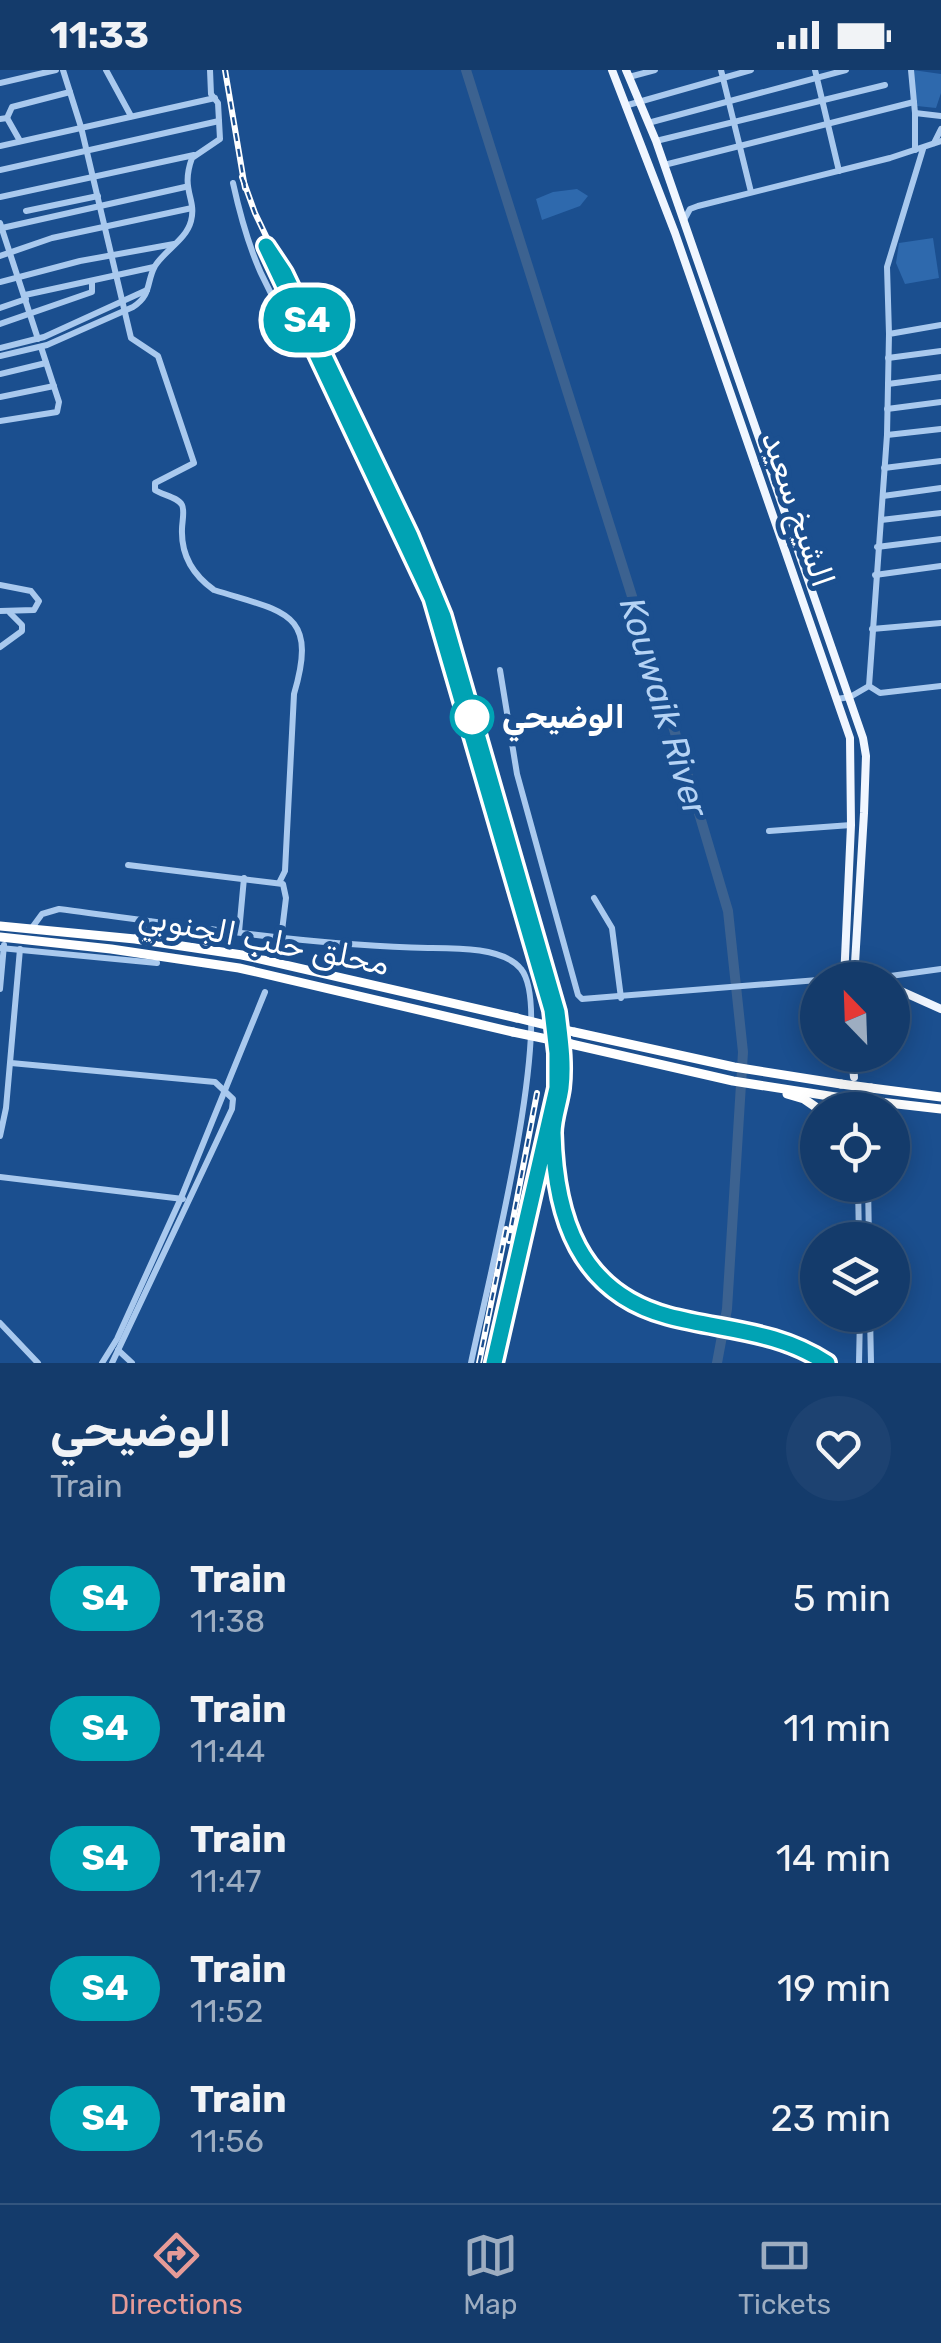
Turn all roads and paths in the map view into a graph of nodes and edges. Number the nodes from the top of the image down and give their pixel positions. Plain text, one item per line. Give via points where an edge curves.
1 (59, 70) edge
2 (106, 70) edge
3 (210, 70) edge
4 (612, 70) edge
5 (655, 70) edge
6 (751, 70) edge
7 (846, 70) edge
8 (911, 70) edge
9 (25, 73) edge
10 (628, 73) edge
11 (722, 74) edge
12 (816, 74) edge
13 (0, 83) edge
14 (885, 85) dead end
15 (70, 92) junction
16 (215, 98) junction
17 (729, 100) junction
18 (822, 100) junction
19 (640, 101) junction
20 (914, 102) junction
21 (628, 104) junction
22 (915, 113) junction
23 (131, 116) junction
24 (941, 116) edge
25 (3, 118) edge
26 (219, 121) junction
27 (735, 122) junction
28 (648, 123) junction
29 (828, 124) junction
30 (82, 126) junction
31 (941, 129) edge
32 (20, 141) junction
33 (656, 142) junction
34 (938, 142) edge
35 (0, 146) edge
36 (741, 146) junction
37 (87, 148) junction
38 (919, 149) junction
39 (941, 150) edge
40 (195, 155) junction
41 (664, 165) junction
42 (0, 170) edge
43 (839, 172) junction
44 (94, 176) junction
45 (233, 183) dead end
46 (185, 187) junction
47 (751, 192) junction
48 (98, 196) junction
49 (0, 197) edge
50 (101, 207) junction
51 (192, 208) junction
52 (26, 210) dead end
53 (685, 225) junction
54 (105, 226) junction
55 (1, 230) edge
56 (675, 233) junction
57 (176, 244) junction
58 (12, 252) junction
59 (112, 254) junction
60 (0, 256) edge
61 (154, 267) junction
62 (117, 276) junction
63 (19, 277) junction
64 (92, 281) junction
65 (0, 282) edge
66 (25, 297) junction
67 (124, 307) junction
68 (0, 308) edge
69 (30, 315) junction
70 (0, 324) edge
71 (941, 325) edge
72 (889, 334) junction
73 (39, 343) junction
74 (0, 348) edge
75 (21, 348) junction
76 (941, 351) edge
77 (311, 352) dead end
78 (0, 356) edge
79 (888, 358) junction
80 (46, 364) junction
81 (0, 374) edge
82 (941, 377) edge
83 (888, 384) junction
84 (54, 386) junction
85 (0, 397) edge
86 (941, 402) edge
87 (887, 408) junction
88 (0, 421) edge
89 (941, 429) edge
90 (887, 434) junction
91 (941, 461) edge
92 (884, 468) junction
93 (941, 488) edge
94 (882, 496) junction
95 (941, 512) edge
96 (881, 520) junction
97 (941, 539) edge
98 (877, 547) junction
99 (941, 566) edge
100 (875, 575) junction
101 (0, 586) edge
102 (34, 610) junction
103 (4, 612) edge
104 (941, 623) edge
105 (22, 626) junction
106 (872, 630) junction
107 (0, 646) edge
108 (500, 670) dead end
109 (869, 686) junction
110 (941, 686) edge
111 (850, 698) junction
112 (837, 700) junction
113 (851, 826) junction
114 (769, 832) dead end
115 (128, 864) dead end
116 (244, 878) junction
117 (279, 882) junction
118 (594, 898) dead end
119 (154, 921) junction
120 (0, 926) edge
121 (32, 929) junction
122 (239, 932) junction
123 (135, 939) junction
124 (281, 939) junction
125 (2, 942) edge
126 (20, 949) junction
127 (157, 962) dead end
128 (849, 962) edge
129 (850, 962) edge
130 (941, 969) edge
131 (910, 974) edge
132 (800, 982) edge
133 (0, 989) edge
134 (265, 992) dead end
135 (910, 995) edge
136 (621, 998) junction
137 (941, 1009) edge
138 (11, 1063) junction
139 (854, 1072) edge
140 (854, 1077) dead end
141 (756, 1084) junction
142 (227, 1090) junction
143 (941, 1097) edge
144 (800, 1098) edge
145 (941, 1108) edge
146 (0, 1136) edge
147 (0, 1177) edge
148 (185, 1199) junction
149 (0, 1323) edge
150 (860, 1332) edge
151 (870, 1332) edge
152 (116, 1348) junction
153 (38, 1363) edge
154 (102, 1363) edge
155 (112, 1363) edge
156 (132, 1363) edge
157 (471, 1363) edge
158 (860, 1363) edge
159 (870, 1363) edge

1 - 9 street
1 - 15 street
2 - 23 street
3 - 16 street
4 - 21 main road, الشيخ سعيد
5 - 10 street
6 - 11 street
7 - 12 street
8 - 20 street
9 - 13 street
10 - 19 main road, الشيخ سعيد
11 - 17 street
11 - 19 street
12 - 17 street
12 - 18 street
14 - 18 street
15 - 25 street via 12,107
15 - 30 street
16 - 23 street
16 - 26 street
17 - 27 street
17 - 28 street
18 - 27 street
18 - 29 street
19 - 21 street
19 - 28 main road, الشيخ سعيد
20 - 22 street
20 - 29 street
21 - 56 main road, الشيخ سعيد
22 - 24 street
22 - 38 street
23 - 30 street
25 - 32 street
26 - 37 street
26 - 40 street via 220,140
27 - 33 street
27 - 36 street
28 - 33 main road, الشيخ سعيد
29 - 36 street
29 - 43 street
30 - 32 street
30 - 37 street
31 - 34 street
32 - 35 street
33 - 41 main road, الشيخ سعيد
34 - 38 street
34 - 39 street
36 - 41 street
36 - 47 street
37 - 42 street
37 - 44 street
38 - 43 street
38 - 72 street via 888,267
40 - 44 street
40 - 46 street
41 - 53 main road, الشيخ سعيد
43 - 47 street
44 - 48 street
44 - 49 street
45 - 77 street via 268,292
46 - 50 street
46 - 51 street
47 - 53 street via 690,209
48 - 50 street
48 - 52 street
50 - 54 street
50 - 55 street
51 - 54 street
51 - 57 street via 191,224
53 - 56 main road
53 - 111 main road, الشيخ سعيد
54 - 58 street
54 - 59 street
55 - 58 street
56 - 112 main road, الشيخ سعيد
57 - 59 street
57 - 61 street
58 - 60 street
58 - 63 street
59 - 62 street
59 - 63 street
61 - 62 street
61 - 67 street via 151,286
62 - 64 street
62 - 67 street
63 - 65 street
63 - 66 street
64 - 66 street
64 - 69 street via 92,292
66 - 68 street
66 - 69 street
67 - 73 street
67 - 117 street via 131,338 158,356 194,463 155,482 155,490 184,508 186,558 214,590 292,618 302,636
69 - 70 street
69 - 73 street
71 - 72 street
72 - 79 street
73 - 75 street
73 - 80 street
74 - 75 street
75 - 78 street
76 - 79 street
79 - 83 street
80 - 81 street
80 - 84 street
82 - 83 street
83 - 87 street
84 - 85 street
84 - 88 street via 57,412
86 - 87 street
87 - 90 street
89 - 90 street
90 - 92 street
91 - 92 street
92 - 94 street
93 - 94 street
94 - 96 street
95 - 96 street
96 - 98 street
97 - 98 street
98 - 100 street
99 - 100 street
100 - 106 street
101 - 102 street via 36,595
102 - 103 street
102 - 105 street
103 - 105 street
104 - 106 street
105 - 107 street
106 - 109 street
108 - 136 street via 517,774 578,995
109 - 110 street via 880,692
109 - 111 street
111 - 112 street
111 - 129 main road, الشيخ سعيد via 866,756
112 - 113 main road, الشيخ سعيد via 853,751
113 - 114 street
113 - 128 main road, الشيخ سعيد
115 - 116 street
116 - 117 street
116 - 122 street
117 - 124 street via 286,890
118 - 136 street via 612,928
119 - 121 street via 52,909
119 - 122 street
119 - 123 street
120 - 121 highway, محلق حلب الجنوبي
121 - 123 highway, محلق حلب الجنوبي
122 - 124 street
123 - 143 highway, محلق حلب الجنوبي, bridge via 242,956 734,1067
124 - 157 street via 490,952 521,968 528,982 530,1055
125 - 126 street
125 - 133 street
125 - 141 highway, bridge via 239,968
126 - 127 street
126 - 138 street
130 - 131 street
132 - 136 street
134 - 142 street
135 - 137 main road
138 - 142 street via 209,1081
138 - 146 street
139 - 140 main road
141 - 144 highway
141 - 145 highway, bridge
142 - 148 street via 232,1109
147 - 148 street
148 - 152 street
149 - 153 street
150 - 158 street
151 - 159 street
152 - 154 street
152 - 155 street
152 - 156 street

